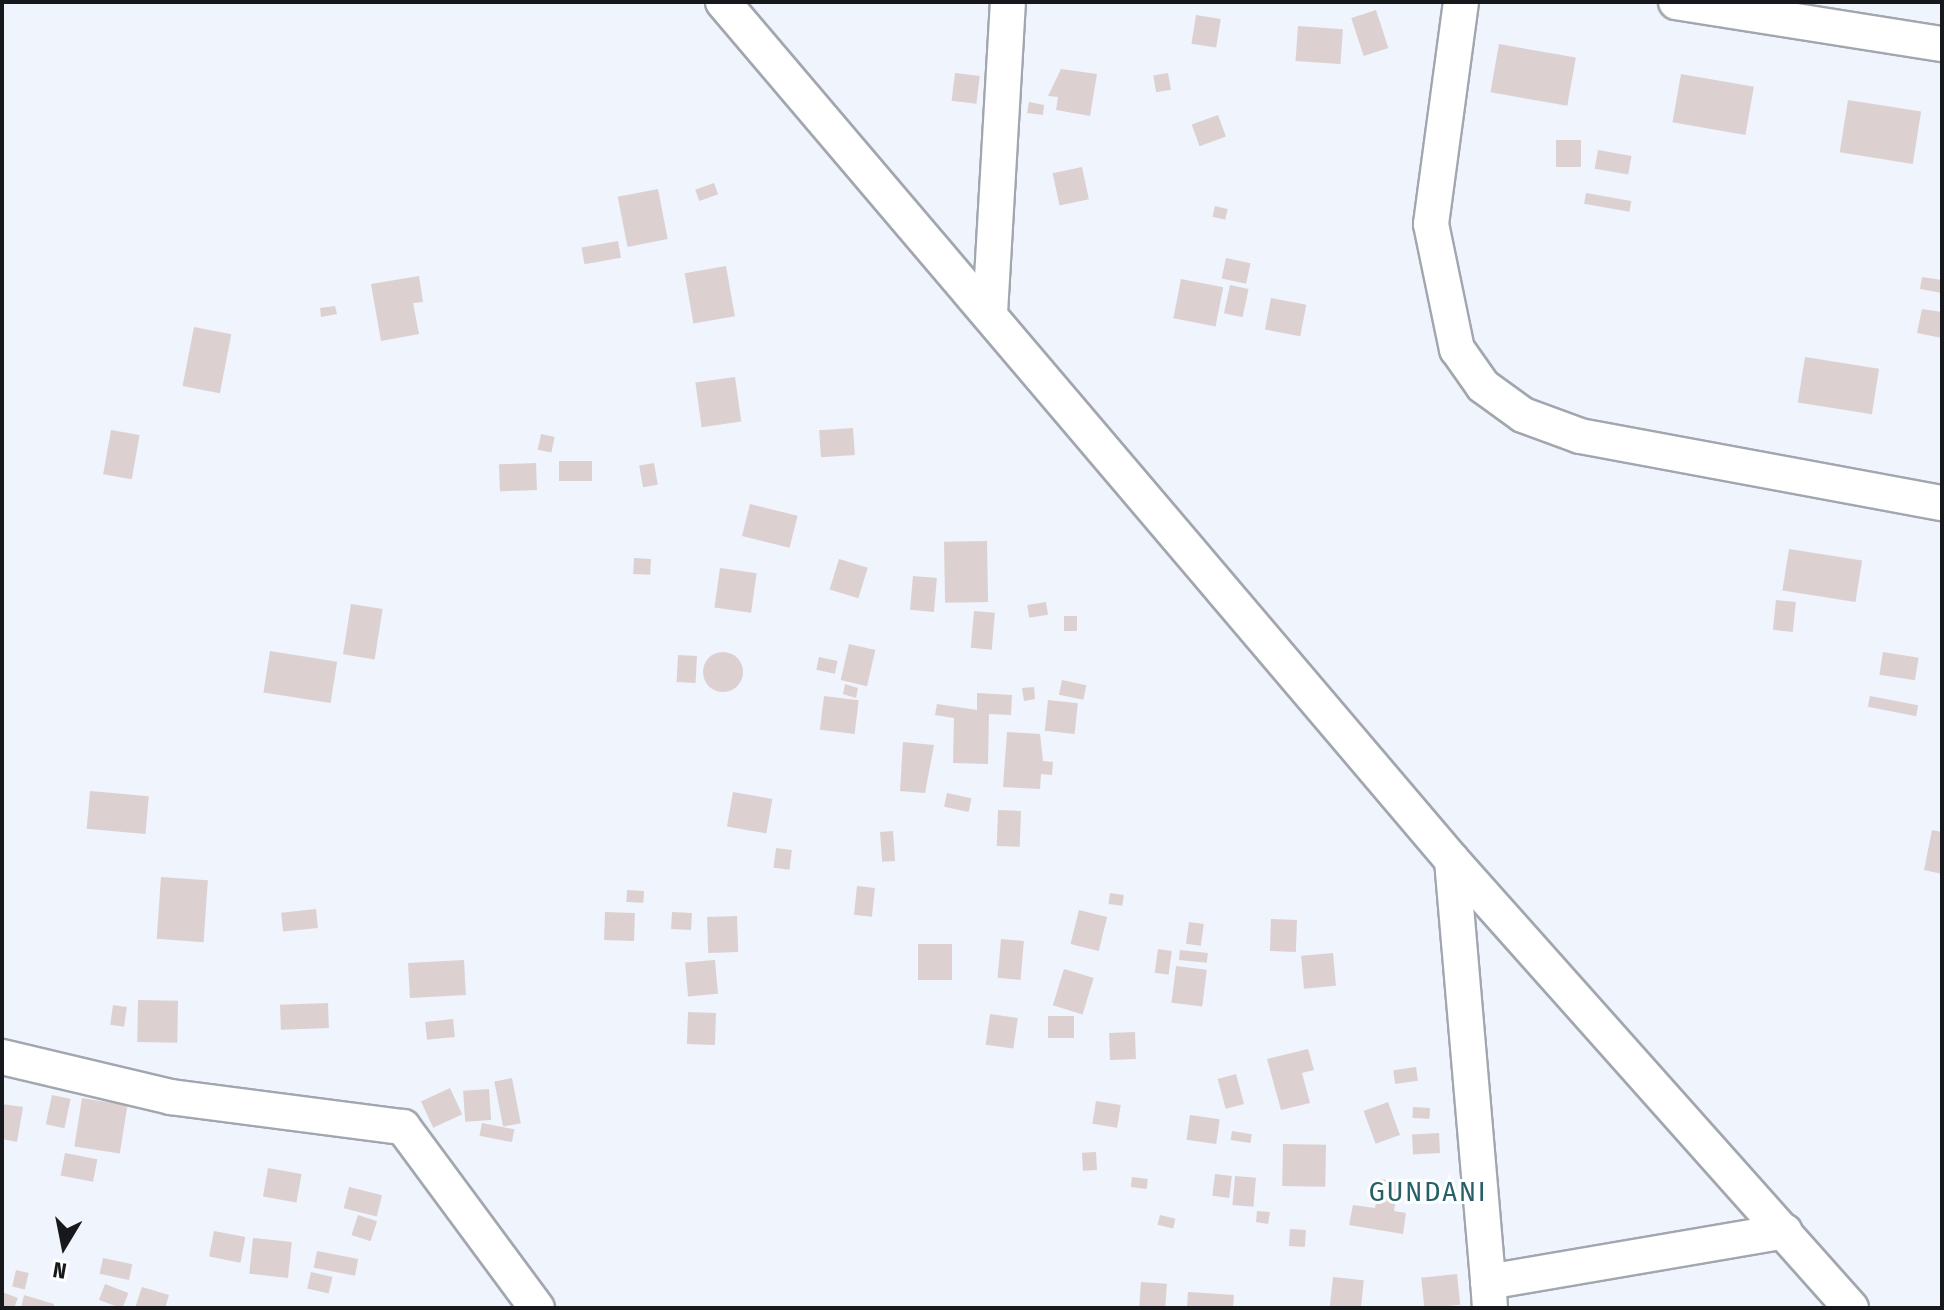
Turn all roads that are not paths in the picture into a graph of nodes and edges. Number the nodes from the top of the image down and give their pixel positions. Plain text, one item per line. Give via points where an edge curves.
1 (723, 2) edge
2 (1008, 2) edge
3 (1461, 2) edge
4 (1676, 2) edge
5 (1942, 44) edge
6 (990, 313) junction
7 (1942, 503) edge
8 (1452, 860) junction
9 (2, 1057) edge
10 (1785, 1231) junction
11 (1489, 1295) edge
12 (537, 1308) edge
13 (1851, 1308) edge

1 - 6 street
2 - 6 street
3 - 7 street via 1435,149 1431,224 1457,349 1483,386 1523,415 1580,436
4 - 5 street
6 - 8 street
8 - 10 street
8 - 11 street
9 - 12 street via 171,1097 403,1127
10 - 11 street
10 - 13 street

